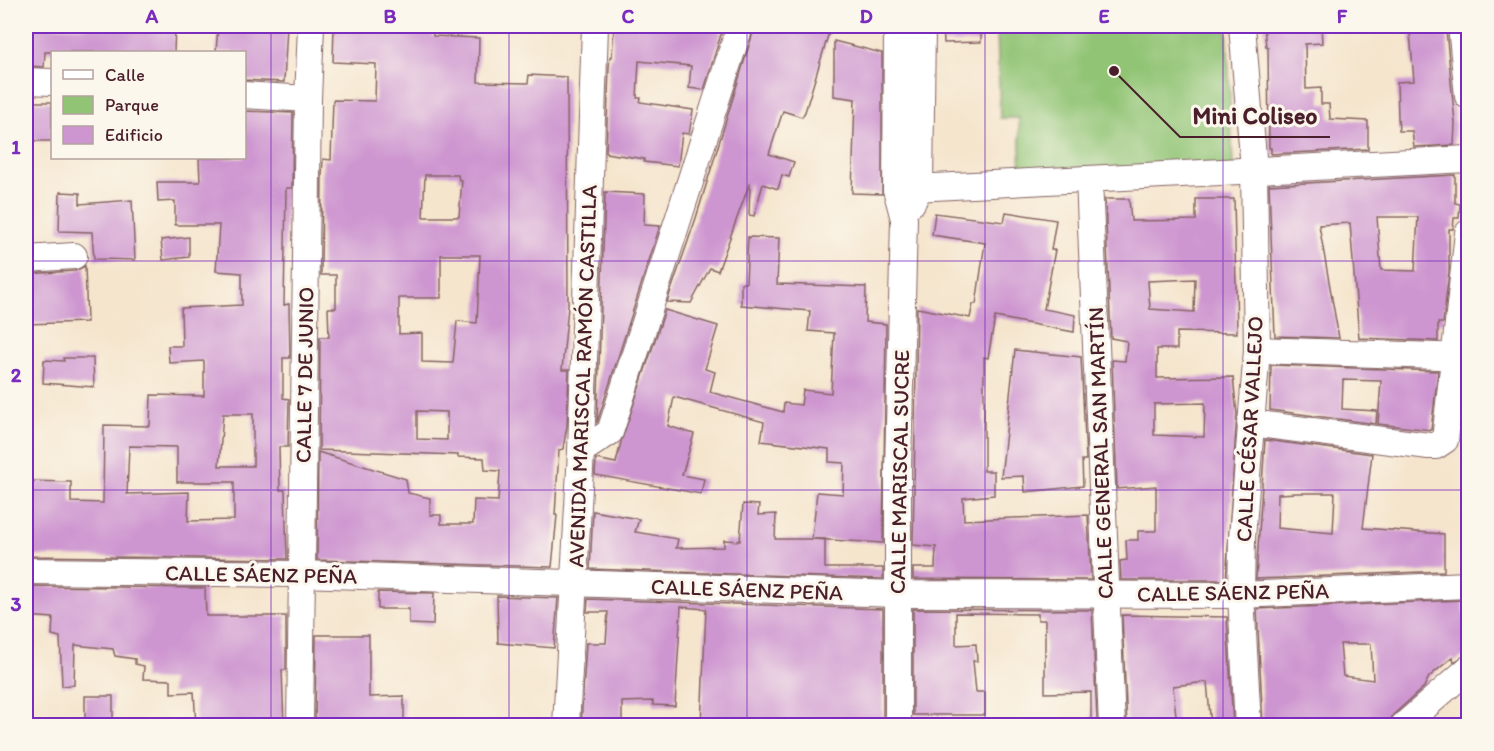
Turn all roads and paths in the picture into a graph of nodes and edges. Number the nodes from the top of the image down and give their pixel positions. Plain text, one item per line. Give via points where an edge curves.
1 (311, 26) edge
2 (595, 26) edge
3 (740, 26) edge
4 (897, 26) edge
5 (922, 26) edge
6 (1242, 26) edge
7 (1461, 26) edge
8 (26, 81) edge
9 (51, 82) edge
10 (246, 95) edge
11 (1468, 96) edge
12 (308, 99) junction
13 (1468, 159) edge
14 (1254, 170) junction
15 (1089, 180) junction
16 (908, 188) junction
17 (1468, 233) edge
18 (74, 256) dead end
19 (26, 259) edge
20 (1257, 350) junction
21 (1462, 357) edge
22 (1250, 423) junction
23 (581, 451) junction
24 (26, 571) edge
25 (302, 574) junction
26 (573, 582) junction
27 (1468, 585) edge
28 (897, 594) junction
29 (1106, 594) junction
30 (1240, 594) junction
31 (1468, 669) edge
32 (300, 726) edge
33 (566, 726) edge
34 (898, 726) edge
35 (1112, 726) edge
36 (1248, 726) edge
37 (1403, 726) edge

1 - 12 street, CALLE 7 DE JUNIO
2 - 23 street, AVENIDA MARISCAL RAMÓN CASTILLA
3 - 23 street via 610,432
4 - 16 street
5 - 16 street
6 - 14 street, CALLE CÉSAR VALLEJO
7 - 11 street
8 - 9 street
10 - 12 street
12 - 25 street, CALLE 7 DE JUNIO
13 - 14 street
14 - 15 street
14 - 20 street, CALLE CÉSAR VALLEJO
15 - 16 street
15 - 29 street, CALLE GENERAL SAN MARTÍN
16 - 28 street, CALLE MARISCAL SUCRE via 904,219
17 - 21 street
18 - 19 street
20 - 21 street
20 - 22 street, CALLE CÉSAR VALLEJO
21 - 22 street via 1446,440 1441,444 1429,446
22 - 30 street, CALLE CÉSAR VALLEJO
23 - 26 street, AVENIDA MARISCAL RAMÓN CASTILLA
24 - 25 street, CALLE SÁENZ PEÑA
25 - 26 street, CALLE SÁENZ PEÑA
25 - 32 street, CALLE 7 DE JUNIO
26 - 28 street, CALLE SÁENZ PEÑA
26 - 33 street, AVENIDA MARISCAL RAMÓN CASTILLA
27 - 30 street, CALLE SÁENZ PEÑA
28 - 29 street, CALLE SÁENZ PEÑA
28 - 34 street, CALLE MARISCAL SUCRE
29 - 30 street, CALLE SÁENZ PEÑA
29 - 35 street, CALLE GENERAL SAN MARTÍN
30 - 36 street, CALLE CÉSAR VALLEJO
31 - 37 street

